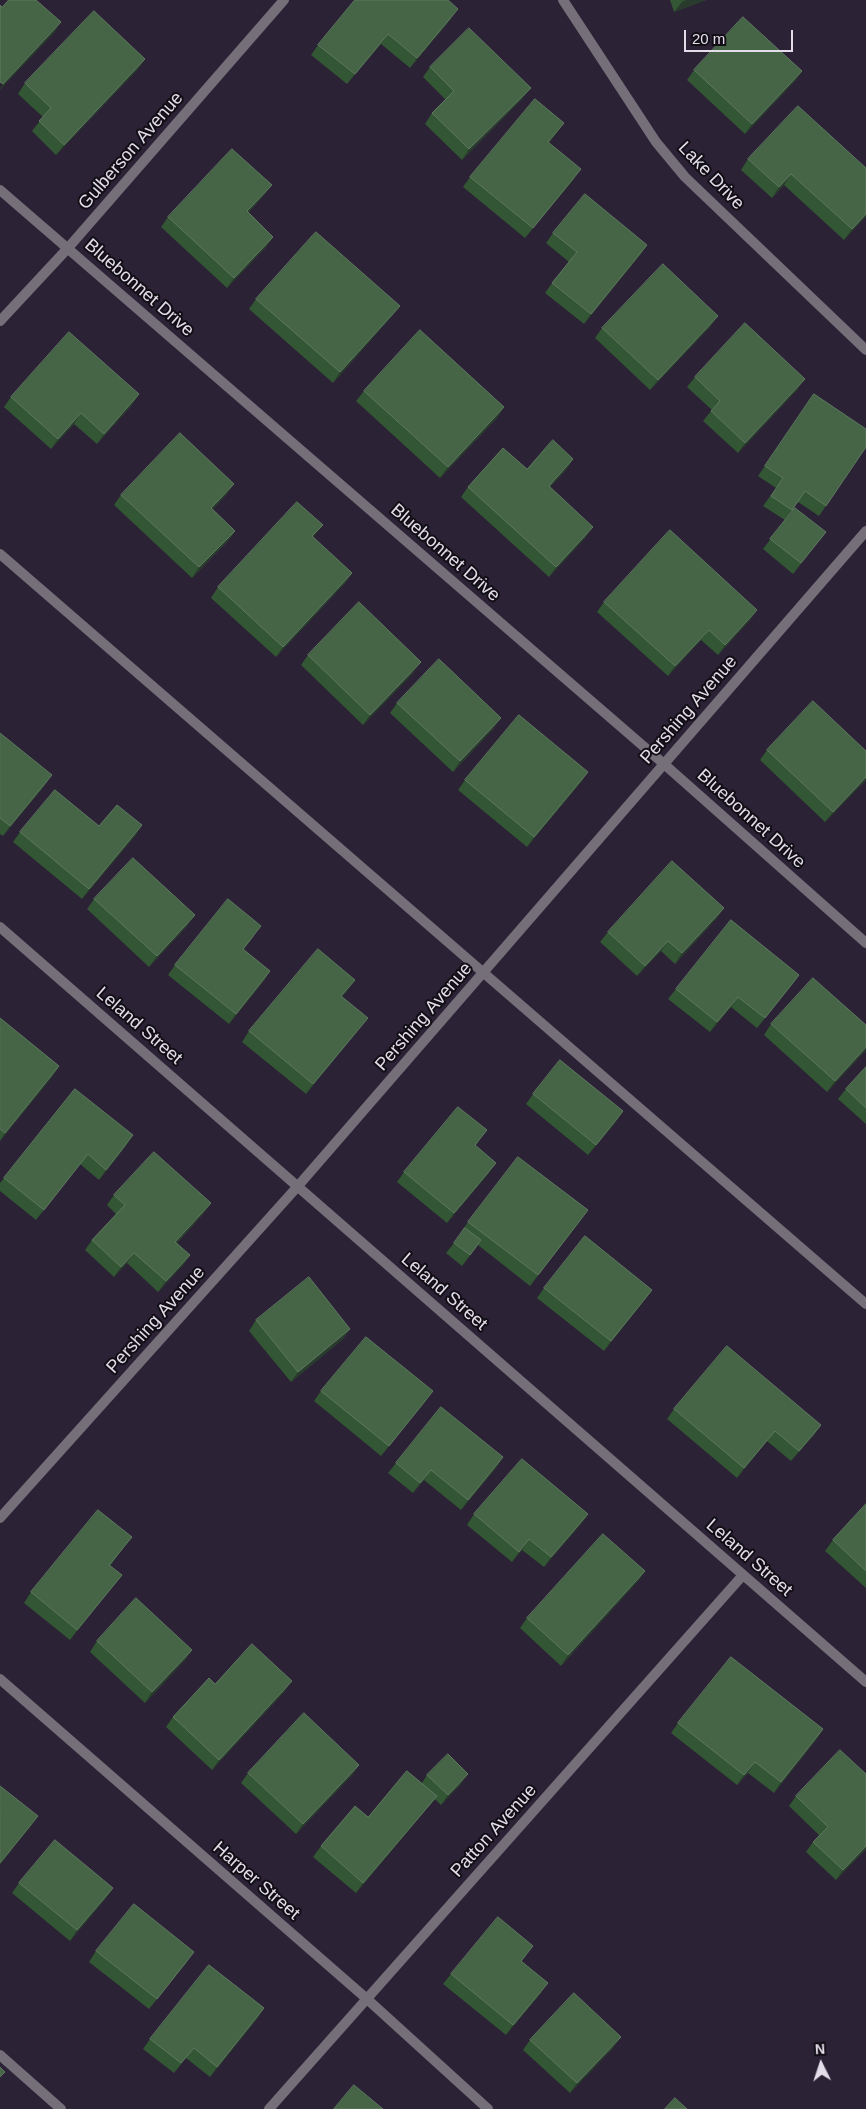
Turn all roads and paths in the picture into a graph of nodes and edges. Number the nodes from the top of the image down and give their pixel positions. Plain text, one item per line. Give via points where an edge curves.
1 (284, 0) edge
2 (563, 0) edge
3 (0, 190) edge
4 (68, 248) junction
5 (0, 321) edge
6 (866, 350) edge
7 (866, 531) edge
8 (0, 554) edge
9 (664, 764) junction
10 (0, 927) edge
11 (866, 943) edge
12 (483, 973) junction
13 (298, 1186) junction
14 (866, 1304) edge
15 (0, 1518) edge
16 (743, 1575) junction
17 (0, 1679) edge
18 (866, 1682) edge
19 (367, 2000) junction
20 (0, 2056) edge
21 (61, 2109) edge
22 (269, 2109) edge
23 (488, 2109) edge

1 - 4 street, Gulberson Avenue
2 - 6 street, Lake Drive via 656,142 685,177
3 - 4 street, Bluebonnet Drive
4 - 5 street, Gulberson Avenue
4 - 9 street, Bluebonnet Drive
7 - 9 street, Pershing Avenue
8 - 12 street
9 - 11 street, Bluebonnet Drive
9 - 12 street, Pershing Avenue
10 - 13 street, Leland Street
12 - 13 street, Pershing Avenue
12 - 14 street
13 - 15 street, Pershing Avenue
13 - 16 street, Leland Street
16 - 18 street, Leland Street
16 - 19 street, Patton Avenue
17 - 19 street, Harper Street
19 - 22 street, Patton Avenue
19 - 23 street, Harper Street
20 - 21 street

